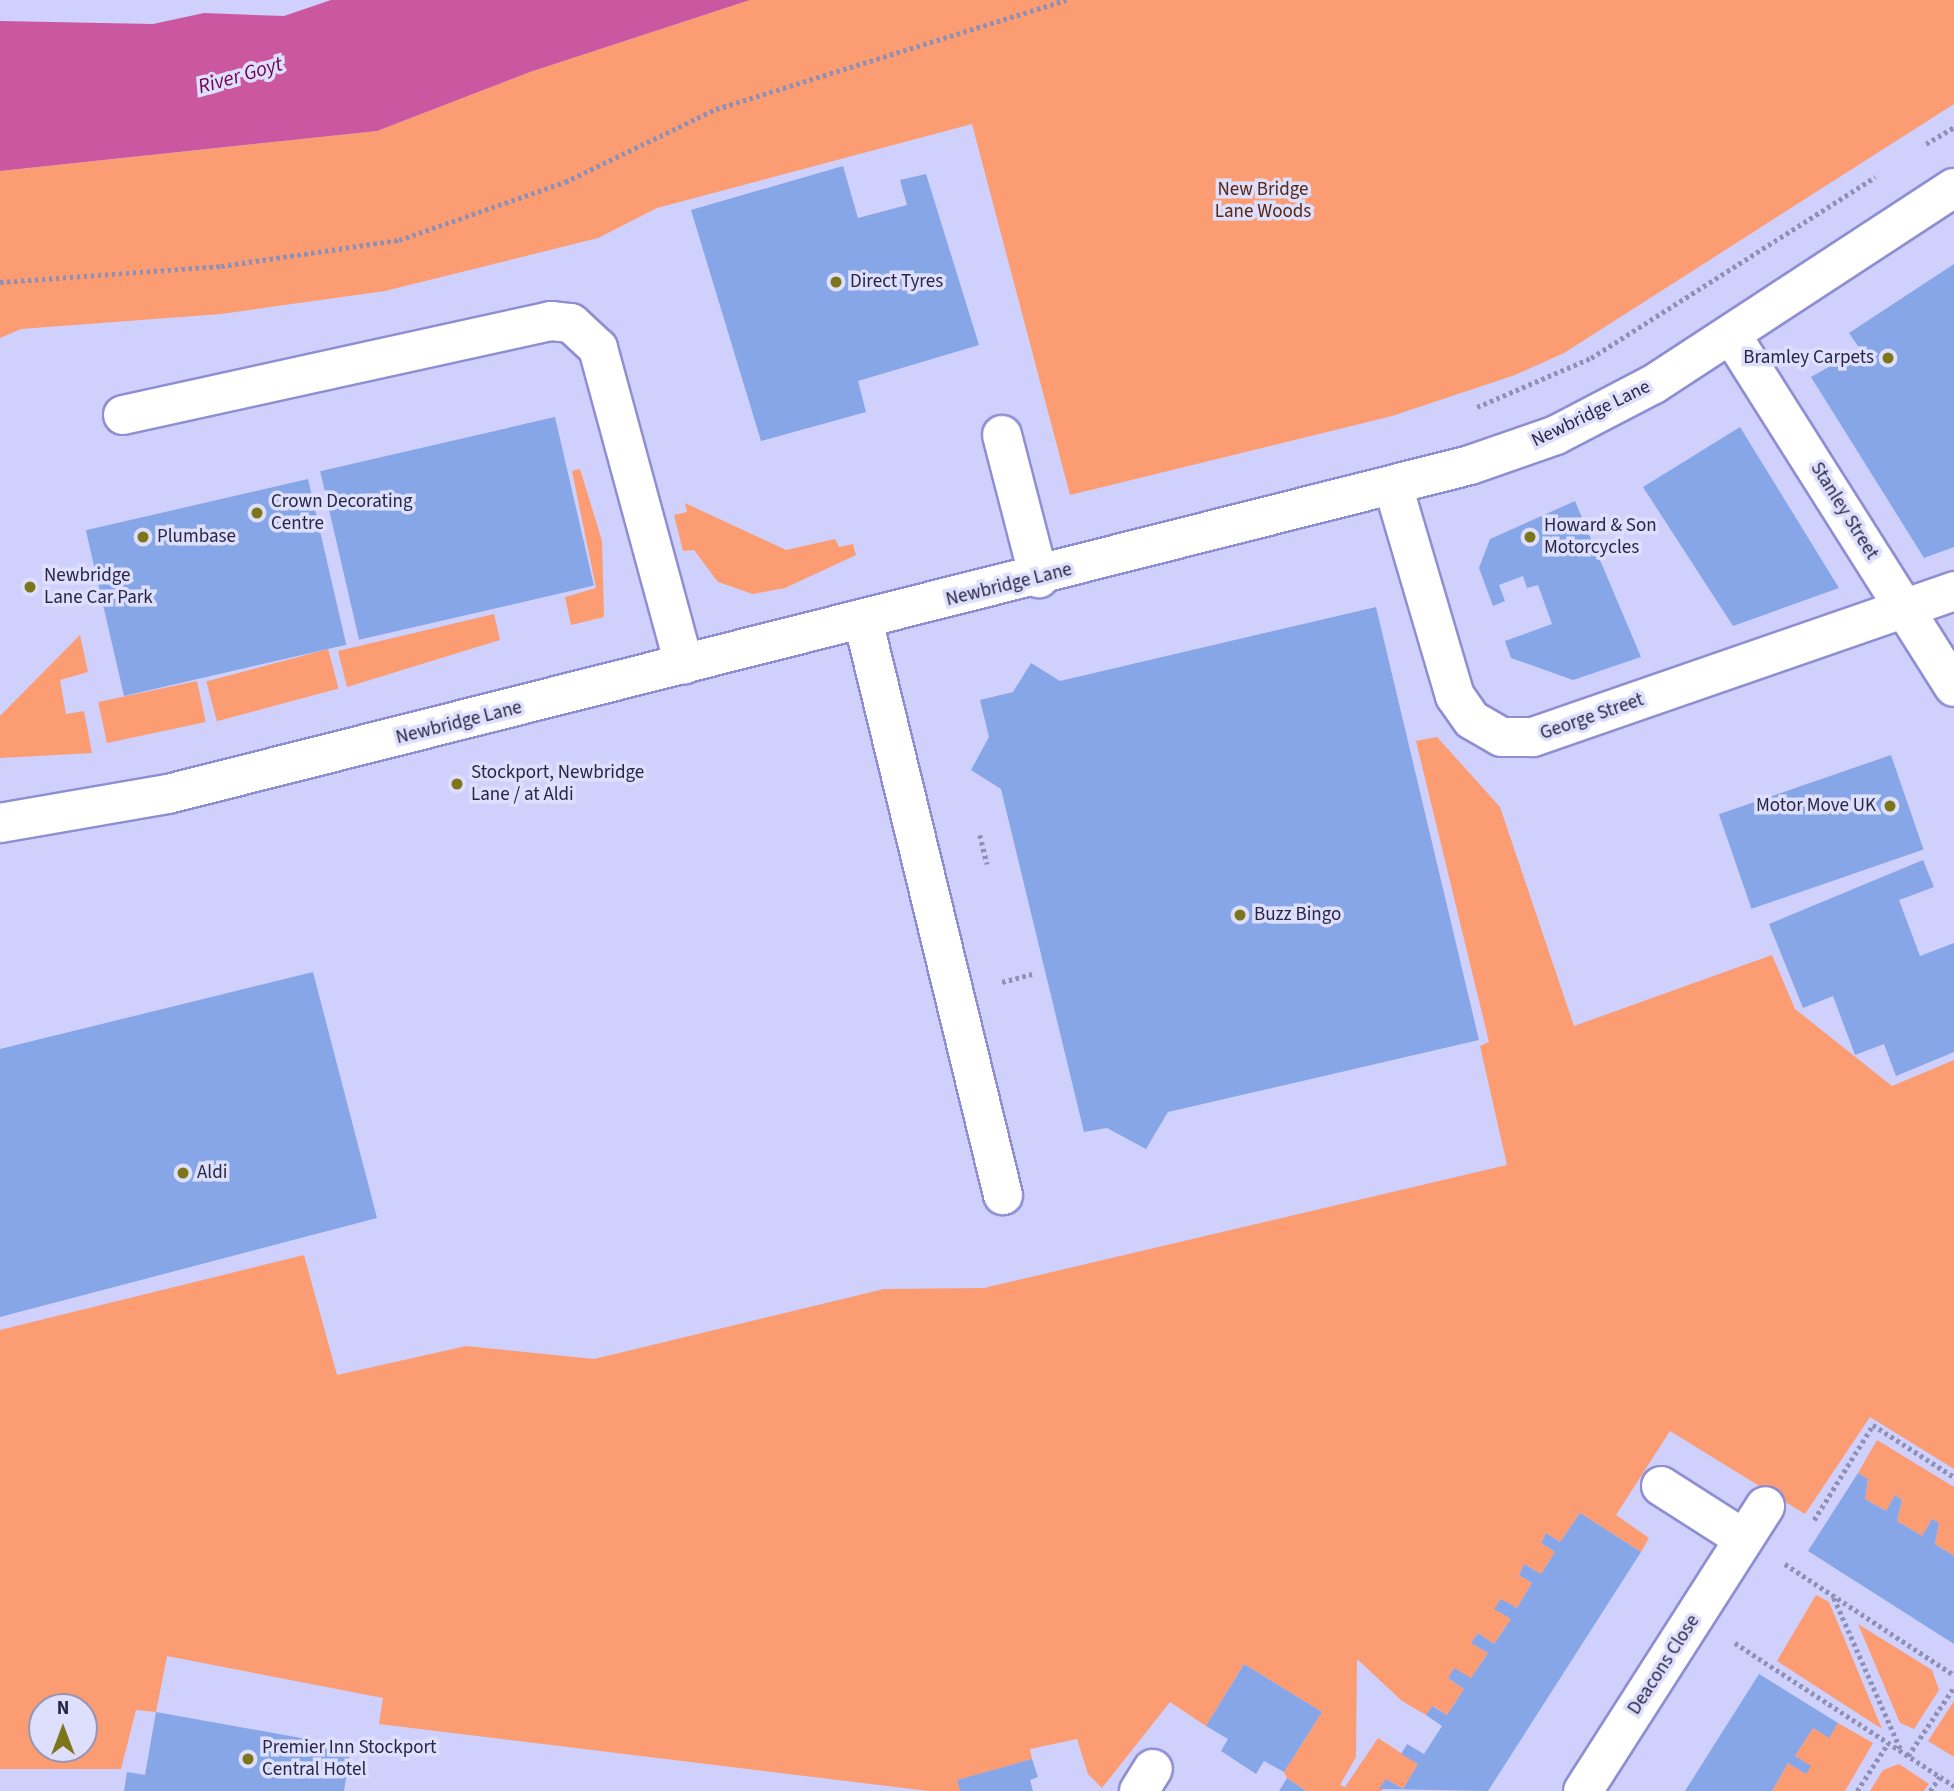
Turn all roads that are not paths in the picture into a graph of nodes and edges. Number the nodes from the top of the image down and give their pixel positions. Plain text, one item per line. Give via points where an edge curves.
1 (1954, 188) edge
2 (1732, 336) junction
3 (124, 415) dead end
4 (1002, 435) dead end
5 (1394, 489) junction
6 (1039, 578) junction
7 (1954, 591) edge
8 (1906, 608) junction
9 (863, 620) junction
10 (684, 665) junction
11 (1954, 687) edge
12 (0, 822) edge
13 (1003, 1195) dead end
14 (1661, 1486) dead end
15 (1765, 1506) dead end
16 (1744, 1539) junction
17 (1583, 1791) edge

1 - 2 street, Newbridge Lane
2 - 5 street, Newbridge Lane via 1556,435
2 - 8 street, Stanley Street
3 - 10 street via 551,321 571,323 598,348
4 - 6 street
5 - 6 street, Newbridge Lane
5 - 8 street, George Street via 1455,696 1472,720 1502,737 1532,737
6 - 9 street, Newbridge Lane
7 - 8 street, George Street
8 - 11 street, Stanley Street
9 - 10 street, Newbridge Lane
9 - 13 street
10 - 12 street, Newbridge Lane via 168,794
14 - 16 street
15 - 16 street, Deacons Close
16 - 17 street, Deacons Close

